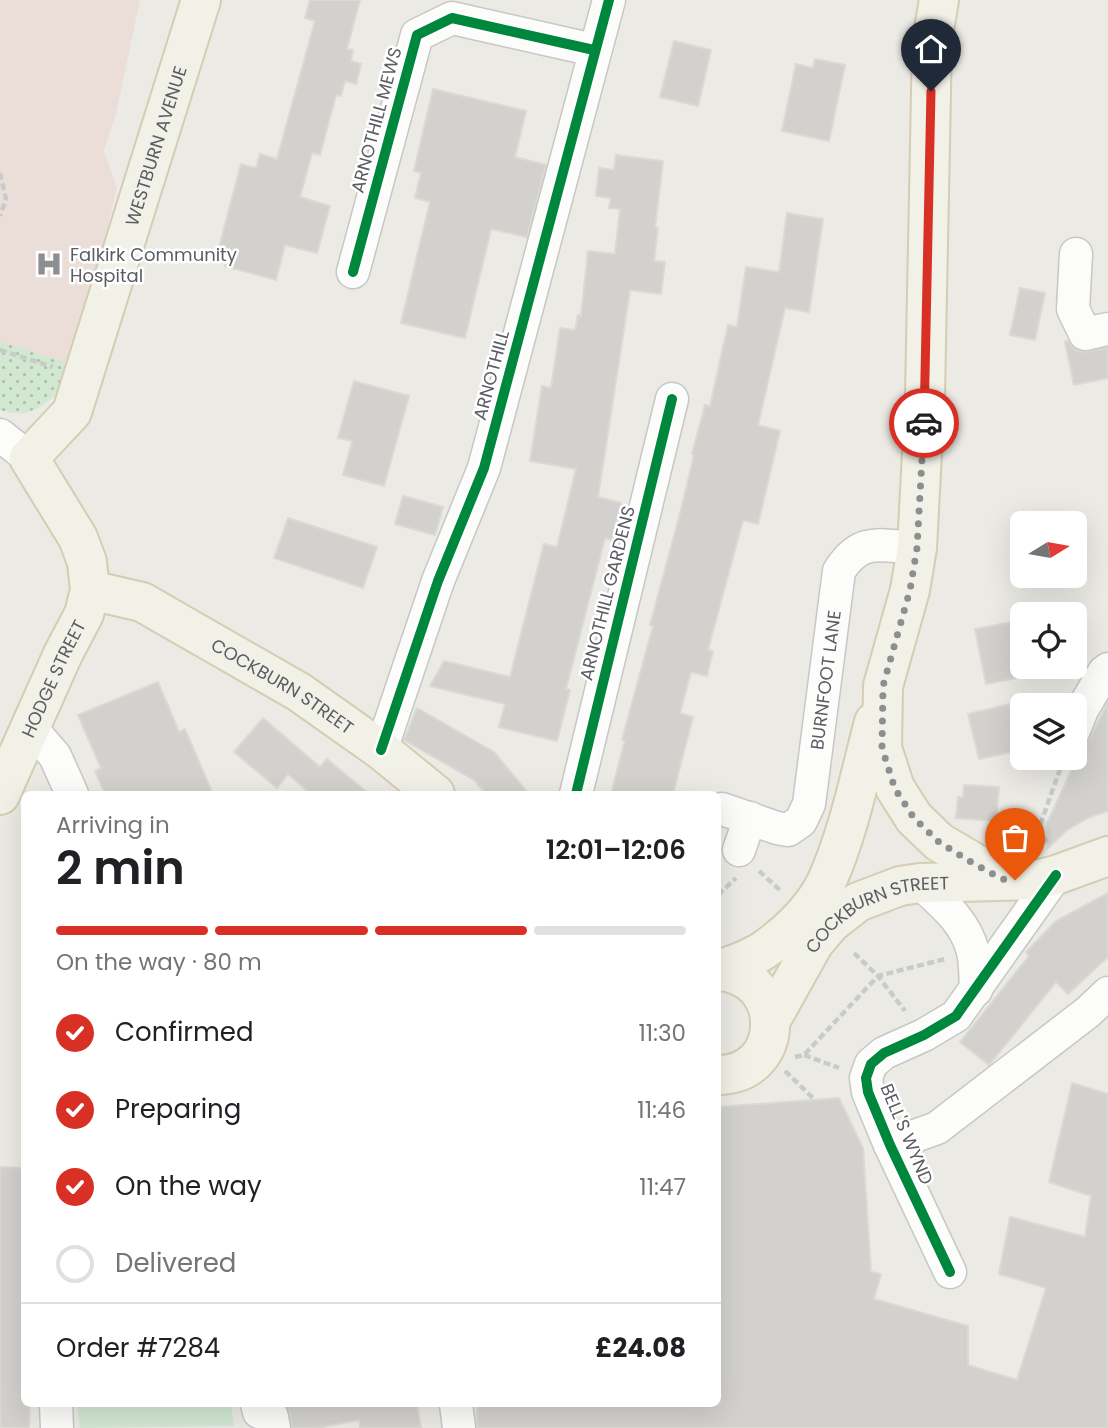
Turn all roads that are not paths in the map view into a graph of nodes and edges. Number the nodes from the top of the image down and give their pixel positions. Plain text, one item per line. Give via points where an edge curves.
1 (201, 0) edge
2 (609, 0) edge
3 (939, 0) edge
4 (594, 50) junction
5 (1076, 254) dead end
6 (353, 272) dead end
7 (1096, 332) edge
8 (672, 399) dead end
9 (15, 446) edge
10 (917, 548) junction
11 (105, 593) junction
12 (1108, 669) edge
13 (883, 686) junction
14 (1087, 702) edge
15 (30, 727) junction
16 (381, 750) junction
17 (71, 791) edge
18 (431, 791) edge
19 (577, 791) edge
20 (0, 795) edge
21 (739, 850) road end
22 (1108, 856) edge
23 (1056, 861) junction
24 (1002, 879) junction
25 (920, 883) junction
26 (721, 969) edge
27 (721, 970) edge
28 (976, 990) junction
29 (1108, 993) edge
30 (771, 1020) junction
31 (747, 1067) edge
32 (890, 1145) junction
33 (950, 1272) dead end
34 (56, 1407) edge
35 (258, 1407) edge
36 (456, 1407) edge
37 (57, 1428) edge
38 (274, 1428) edge
39 (459, 1428) edge

1 - 9 main road, WESTBURN AVENUE via 72,412
2 - 4 street, ARNOTHILL
3 - 10 main road via 932,41 925,396
4 - 6 street, ARNOTHILL MEWS via 452,18 417,35
4 - 16 street, ARNOTHILL via 484,468 438,580
5 - 7 street via 1073,309
8 - 19 street, ARNOTHILL GARDENS
9 - 11 main road, WESTBURN AVENUE via 78,538
10 - 13 main road
10 - 21 street, BURNFOOT LANE via 867,545 849,555 839,571 809,804 801,821 788,830 736,813
11 - 15 main road, HODGE STREET via 84,614
11 - 16 main road, COCKBURN STREET via 142,602 178,621 299,692
12 - 14 street
13 - 24 main road via 882,748 895,789 914,818 939,842
13 - 26 main road, COCKBURN STREET via 851,812 825,884 782,936 762,951
15 - 17 street via 55,756
15 - 20 main road, HODGE STREET
16 - 18 main road, COCKBURN STREET
22 - 23 main road, COCKBURN STREET
23 - 24 main road, COCKBURN STREET via 1035,880
23 - 28 street, BELL'S WYND
24 - 25 main road, COCKBURN STREET
25 - 28 street via 949,909 967,934
25 - 30 main road, COCKBURN STREET via 858,902 831,923 814,943
27 - 30 main road, COCKBURN STREET via 755,985 766,1000
28 - 32 street, BELL'S WYND via 956,1016 884,1053 872,1064 866,1078 868,1092
29 - 32 street via 937,1128
30 - 31 main road, COCKBURN STREET via 762,1053
32 - 33 street, BELL'S WYND
34 - 37 street
35 - 38 street via 272,1417
36 - 39 street

